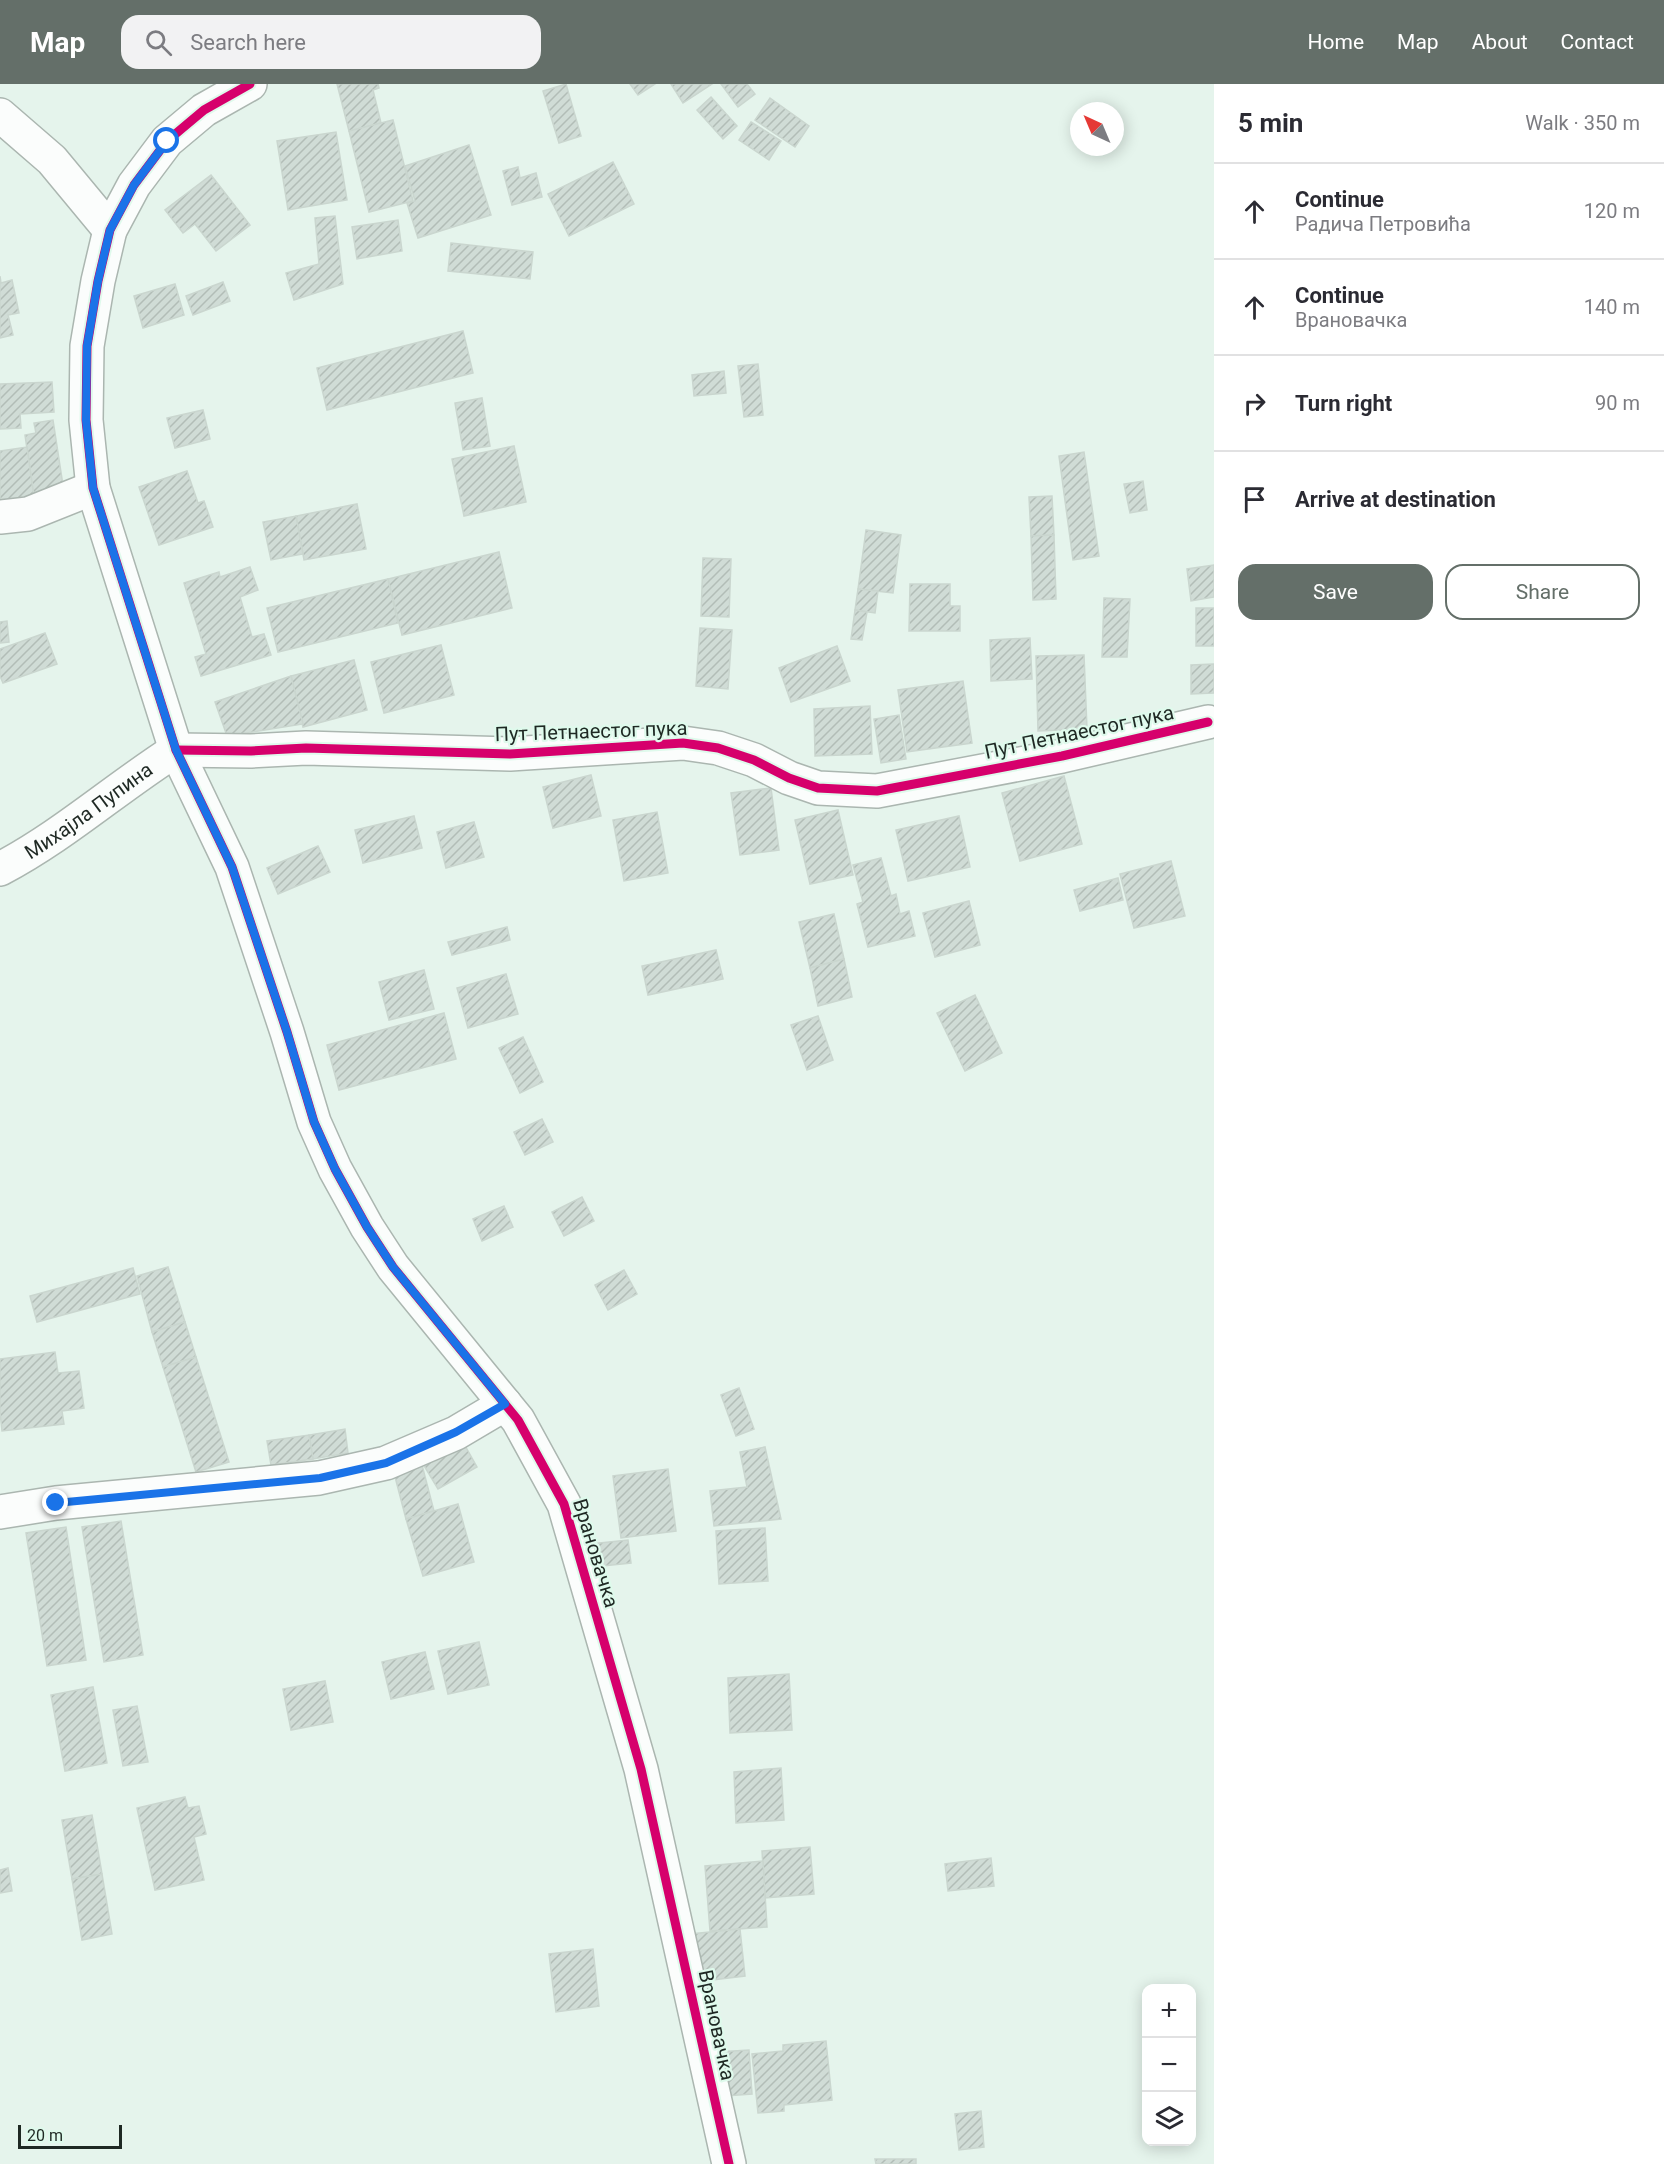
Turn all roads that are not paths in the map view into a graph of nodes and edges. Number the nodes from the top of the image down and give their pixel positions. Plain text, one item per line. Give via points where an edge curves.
1 (250, 84) edge
2 (0, 115) edge
3 (110, 230) junction
4 (93, 488) junction
5 (0, 516) edge
6 (1208, 722) dead end
7 (176, 750) junction
8 (0, 869) edge
9 (505, 1404) junction
10 (0, 1512) edge
11 (729, 2164) edge

1 - 3 street, Врановачка via 204,110 167,141 134,185
2 - 3 street via 52,160
3 - 4 street, Врановачка via 87,346 86,420
4 - 5 street via 28,514
4 - 7 street, Врановачка
6 - 7 street, Пут Петнаестог пука via 1062,756 877,791 818,788 718,748 683,743 510,754 306,748
7 - 8 street, Михајла Пупина via 79,821
7 - 9 street, Врановачка via 232,867 314,1122 335,1169 393,1267
9 - 10 street via 456,1432 386,1463 320,1478 56,1503
9 - 11 street, Врановачка via 518,1420 564,1504 641,1769

